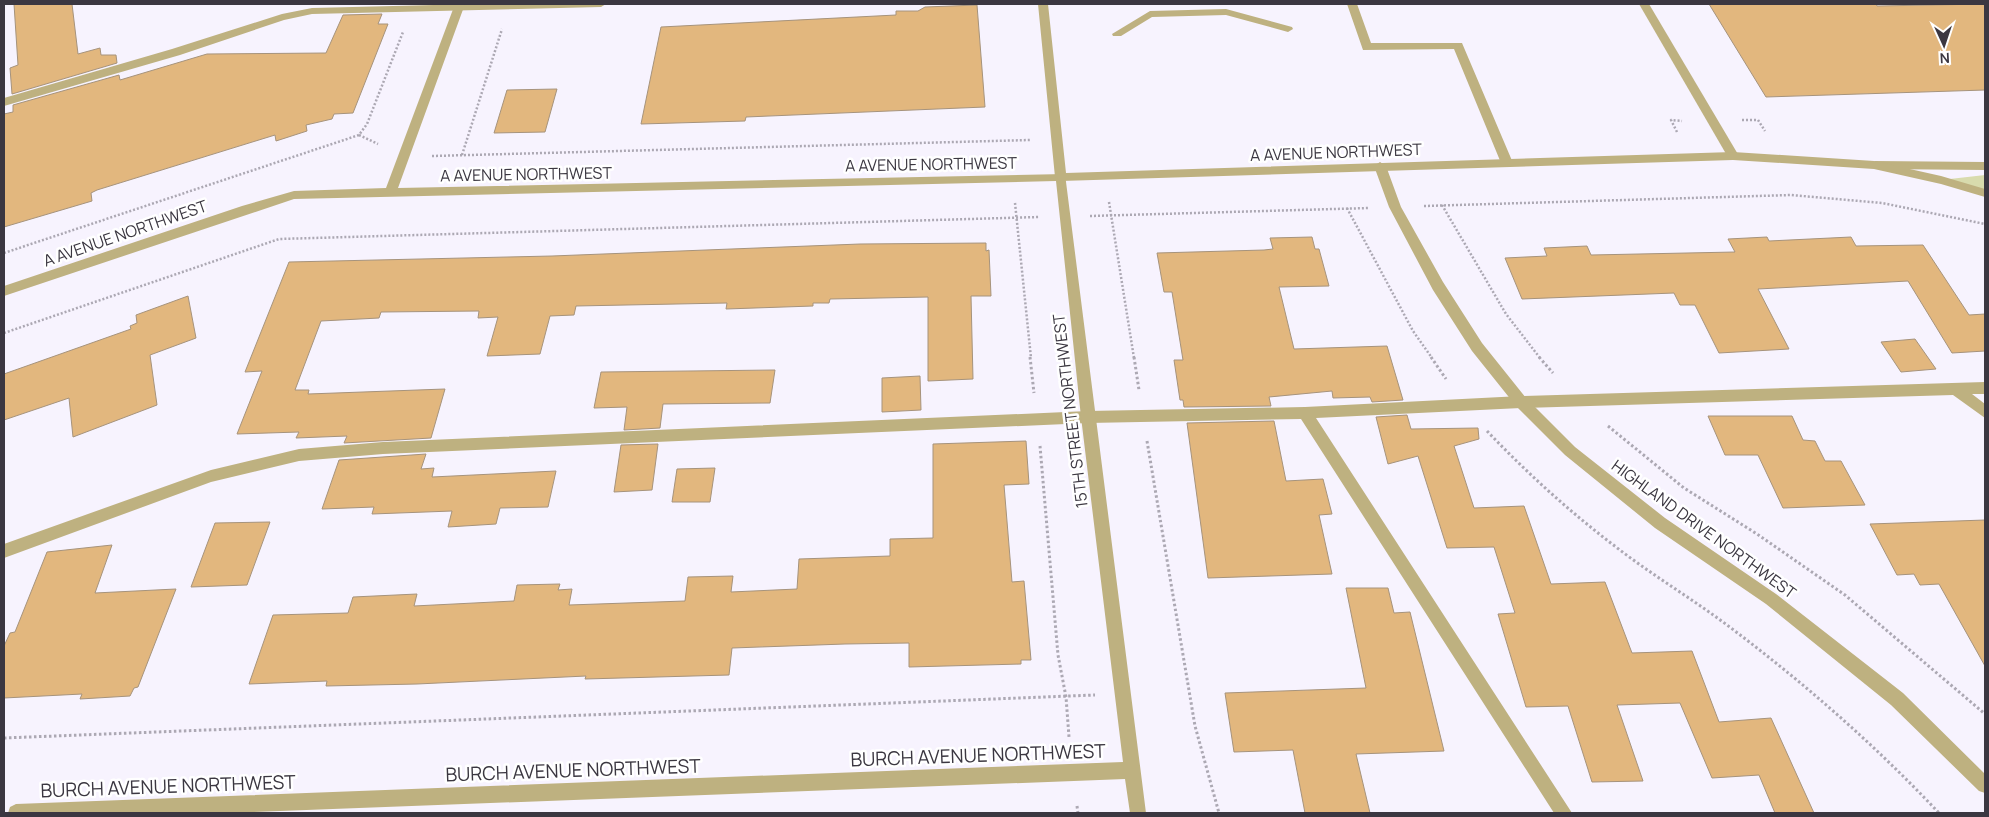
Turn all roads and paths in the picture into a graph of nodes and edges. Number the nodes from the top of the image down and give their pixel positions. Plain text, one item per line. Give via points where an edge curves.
1 (601, 4) edge
2 (1043, 4) edge
3 (1352, 4) edge
4 (1644, 4) edge
5 (460, 6) edge
6 (510, 6) junction
7 (413, 9) junction
8 (1288, 29) dead end
9 (1117, 34) dead end
10 (4, 102) edge
11 (1739, 120) dead end
12 (1765, 132) dead end
13 (359, 135) junction
14 (1030, 140) dead end
15 (378, 144) dead end
16 (462, 155) junction
17 (432, 156) dead end
18 (1733, 156) junction
19 (1507, 163) junction
20 (1874, 165) junction
21 (1380, 166) junction
22 (1985, 166) edge
23 (1061, 177) junction
24 (390, 193) junction
25 (1985, 193) edge
26 (1015, 197) dead end
27 (1110, 202) dead end
28 (1442, 205) junction
29 (1418, 206) dead end
30 (1371, 208) dead end
31 (1111, 215) junction
32 (1087, 216) dead end
33 (1039, 217) dead end
34 (1017, 218) junction
35 (1985, 224) edge
36 (4, 252) edge
37 (4, 291) edge
38 (4, 333) edge
39 (1985, 388) edge
40 (1956, 390) junction
41 (1580, 401) junction
42 (1521, 402) junction
43 (1985, 412) edge
44 (1306, 413) junction
45 (1144, 416) junction
46 (1088, 417) junction
47 (1037, 419) junction
48 (4, 550) edge
49 (1095, 695) dead end
50 (1066, 697) junction
51 (1985, 714) edge
52 (1069, 737) dead end
53 (4, 738) edge
54 (1132, 770) junction
55 (1985, 785) edge
56 (1077, 806) dead end
57 (16, 813) edge
58 (1078, 813) edge
59 (1138, 813) edge
60 (1219, 813) edge
61 (1564, 813) edge

1 - 6 street
2 - 23 street, 15TH STREET NORTHWEST
3 - 19 street via 1367,47 1458,45
4 - 18 street
5 - 6 street
5 - 7 street
5 - 24 street
6 - 16 path
7 - 10 street via 312,11 282,17
7 - 13 path via 367,124
8 - 9 street via 1226,12 1150,14
11 - 12 path via 1758,120
13 - 15 path
13 - 36 path
14 - 16 path
16 - 17 path
18 - 19 street, A AVENUE NORTHWEST
18 - 20 street, A AVENUE NORTHWEST
19 - 21 street, A AVENUE NORTHWEST
20 - 22 street
20 - 25 street
21 - 23 street, A AVENUE NORTHWEST
21 - 42 street, HIGHLAND DRIVE NORTHWEST via 1395,207 1438,286 1477,347
23 - 24 street, A AVENUE NORTHWEST
23 - 46 street, 15TH STREET NORTHWEST
24 - 37 street, A AVENUE NORTHWEST via 294,195
26 - 34 path
27 - 31 path
28 - 29 path
28 - 35 path via 1792,195 1882,203
28 - 41 path via 1500,304 1527,343
30 - 31 path
31 - 32 path
31 - 45 path
33 - 34 path
34 - 38 path via 279,239
34 - 47 path
39 - 40 street
40 - 41 street
40 - 43 street
41 - 42 street
41 - 51 path via 1684,488 1845,595
42 - 44 street
42 - 55 street, HIGHLAND DRIVE NORTHWEST via 1570,451 1660,523 1771,599 1897,699
44 - 45 street
44 - 61 street
45 - 46 street
45 - 60 path via 1195,726
46 - 47 street
46 - 54 street, 15TH STREET NORTHWEST
47 - 48 street via 382,448 300,455 211,476
47 - 50 path via 1058,655
49 - 50 path
50 - 52 path
50 - 53 path
54 - 57 street, BURCH AVENUE NORTHWEST
54 - 59 street, 15TH STREET NORTHWEST
56 - 58 path

